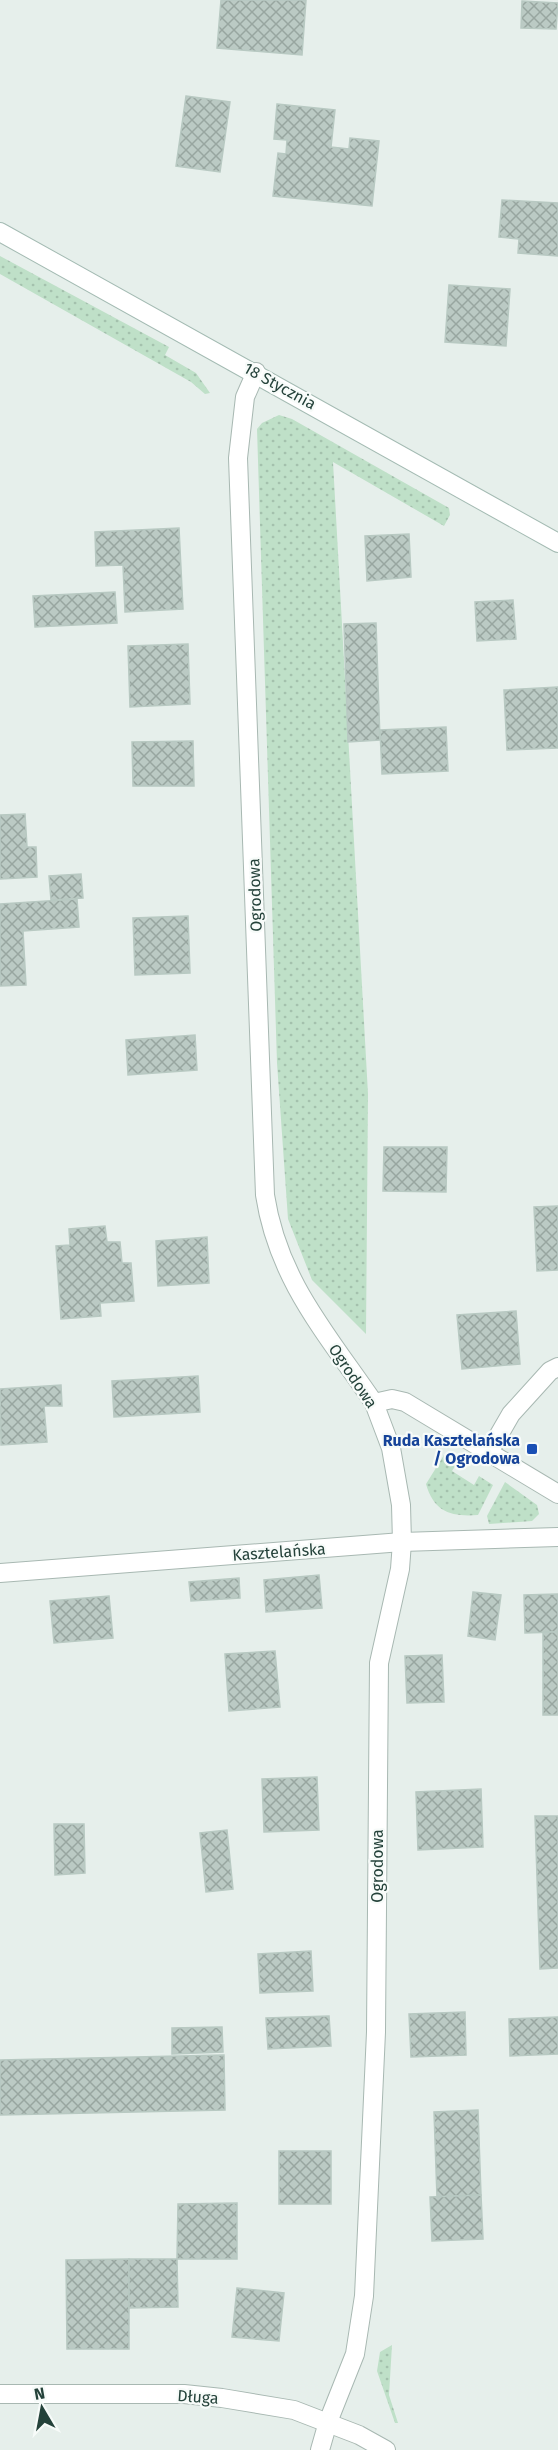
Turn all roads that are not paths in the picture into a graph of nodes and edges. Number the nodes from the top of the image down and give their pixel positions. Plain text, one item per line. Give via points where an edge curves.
1 (0, 232) edge
2 (256, 372) junction
3 (558, 543) edge
4 (558, 1367) edge
5 (374, 1403) junction
6 (489, 1452) junction
7 (558, 1494) edge
8 (558, 1537) edge
9 (402, 1542) junction
10 (0, 1574) edge
11 (0, 2394) edge
12 (328, 2422) junction
13 (320, 2450) edge
14 (386, 2450) edge

1 - 2 street, 18 Stycznia
2 - 3 street, 18 Stycznia
2 - 5 street, Ogrodowa via 245,397 238,458 265,1195 279,1251 300,1298
4 - 6 street via 511,1414
5 - 6 street via 392,1399 405,1402
5 - 9 street, Ogrodowa via 391,1448 401,1505
6 - 7 street
8 - 9 street, Kasztelańska
9 - 10 street, Kasztelańska
9 - 12 street, Ogrodowa via 400,1569 379,1663 376,2032 363,2296 355,2354
11 - 12 street, Długa via 184,2394 267,2405
12 - 13 street, Ogrodowa
12 - 14 street, Długa

